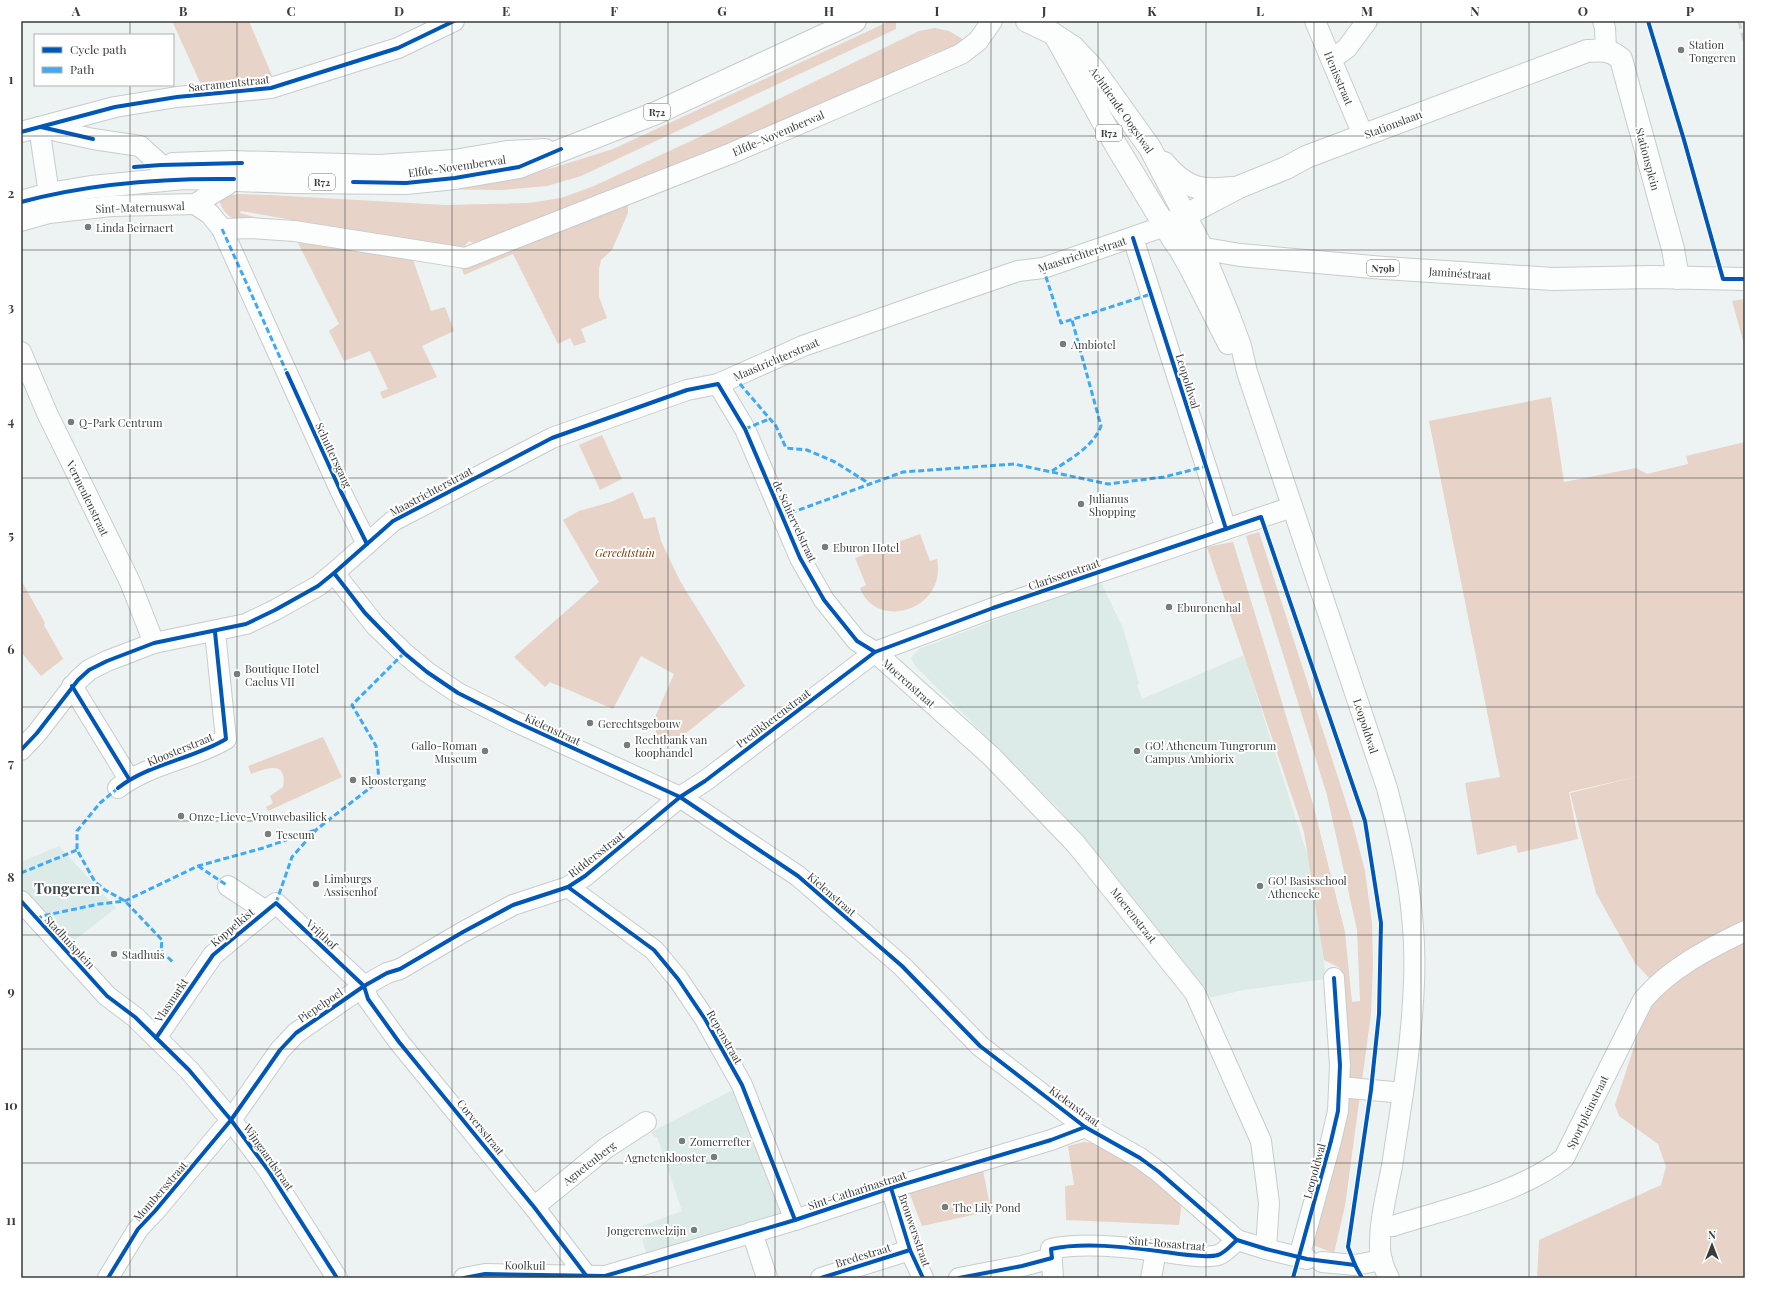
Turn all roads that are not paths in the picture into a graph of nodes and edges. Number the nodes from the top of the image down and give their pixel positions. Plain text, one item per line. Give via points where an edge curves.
1 (454, 21) edge
2 (855, 21) edge
3 (992, 21) edge
4 (1027, 21) edge
5 (1315, 21) edge
6 (1367, 21) edge
7 (1603, 21) edge
8 (1056, 37) junction
9 (1606, 49) junction
10 (1332, 59) junction
11 (30, 129) edge
12 (1363, 135) junction
13 (1150, 148) junction
14 (561, 149) junction
15 (161, 165) junction
16 (234, 179) junction
17 (1239, 187) junction
18 (21, 188) edge
19 (48, 188) junction
20 (21, 202) edge
21 (195, 204) junction
22 (1186, 215) junction
23 (21, 221) edge
24 (222, 229) junction
25 (1170, 235) junction
26 (1133, 238) junction
27 (1202, 248) junction
28 (1240, 255) junction
29 (1678, 278) junction
30 (1745, 279) edge
31 (1220, 291) junction
32 (21, 352) edge
33 (1247, 372) junction
34 (718, 384) junction
35 (1292, 507) junction
36 (1226, 529) junction
37 (367, 544) junction
38 (334, 574) junction
39 (215, 632) junction
40 (154, 643) junction
41 (875, 652) junction
42 (72, 686) junction
43 (21, 750) edge
44 (680, 797) junction
45 (228, 886) dead end
46 (568, 887) junction
47 (21, 900) edge
48 (513, 905) joint
49 (266, 911) junction
50 (1745, 931) edge
51 (198, 978) joint
52 (1334, 978) dead end
53 (364, 986) junction
54 (107, 996) joint
55 (156, 1038) junction
56 (1340, 1088) junction
57 (1403, 1094) junction
58 (231, 1120) junction
59 (646, 1122) dead end
60 (1086, 1127) junction
61 (891, 1188) junction
62 (534, 1207) junction
63 (795, 1220) junction
64 (1381, 1226) junction
65 (752, 1232) junction
66 (1237, 1240) junction
67 (1266, 1249) junction
68 (910, 1250) junction
69 (1156, 1251) junction
70 (1052, 1258) junction
71 (1309, 1259) junction
72 (1385, 1269) edge
73 (587, 1276) edge
74 (108, 1278) edge
75 (337, 1278) edge
76 (464, 1278) edge
77 (767, 1278) edge
78 (821, 1278) edge
79 (923, 1278) edge
80 (958, 1278) edge
81 (1053, 1278) edge
82 (1151, 1278) edge

1 - 11 street, Sacramentstraat via 398,48 271,88 177,97 115,107
2 - 14 main road, Elfde-Novemberwal / R72 via 656,113
3 - 24 street, Elfde-Novemberwal via 978,41 961,54 732,153 465,258 294,231
4 - 8 main road, Achttiende Oogstwal / R72
5 - 10 street, Henisstraat
6 - 10 street via 1348,48
7 - 9 street
8 - 13 main road, Achttiende Oogstwal / R72 via 1073,47 1092,66
8 - 25 main road, Achttiende Oogstwal / R72 via 1117,147
9 - 12 main road, Stationslaan via 1588,51
9 - 29 main road, Stationsplein via 1621,60 1673,249
10 - 12 street, Henisstraat
11 - 15 street via 140,146
11 - 19 street
12 - 17 main road, Stationslaan
13 - 17 main road via 1173,175 1189,186 1217,190
13 - 22 main road, Achttiende Oogstwal / R72
14 - 15 main road, Elfde-Novemberwal / R72 via 507,152 454,161 379,166 231,162
14 - 16 main road, Elfde-Novemberwal / R72 via 519,167 406,183
15 - 19 main road, Sint-Maternuswal / R72 via 75,175
16 - 19 main road, Sint-Maternuswal / R72 via 184,178
16 - 21 street, Sint-Maternuswal
17 - 22 main road, Stationslaan
18 - 19 main road, Sint-Maternuswal / R72
19 - 20 main road, Sint-Maternuswal / R72
21 - 23 street, Sint-Maternuswal via 111,206 49,213
21 - 24 street, Schuttersgang via 210,214
22 - 25 main road, Maastrichterstraat
22 - 27 main road, Leopoldwal / R72
24 - 37 street, Schuttersgang
25 - 26 street, Maastrichterstraat
25 - 27 main road, Jaminéstraat / N79b
25 - 33 street, Leopoldwal via 1230,347
26 - 34 street, Maastrichterstraat via 1043,268 1018,271 817,341
26 - 36 street, Leopoldwal
27 - 28 main road, Jaminéstraat / N79b
27 - 31 street, Leopoldwal
28 - 29 main road, Jaminéstraat / N79b via 1553,279
28 - 31 street via 1227,264
29 - 30 main road, Jaminéstraat / N79b
31 - 33 street, Leopoldwal via 1241,346
32 - 40 street, Vermeulenstraat via 47,413 130,582
33 - 35 street, Leopoldwal
34 - 37 street, Maastrichterstraat via 687,390 552,438 393,521
34 - 41 street, de Schiervelstraat via 745,429 800,558 824,600 857,641
35 - 36 street, Clarissenstraat
35 - 57 street, Leopoldwal via 1387,788 1403,850 1413,917 1414,982
36 - 41 street, Clarissenstraat via 993,608
37 - 38 street, Maastrichterstraat
38 - 39 street, Maastrichterstraat via 275,610 246,624
38 - 44 street, Kielenstraat via 365,614 404,653 458,693
39 - 40 street, Maastrichterstraat
39 - 42 street, Kloosterstraat via 226,739 123,784
40 - 42 street, Maastrichterstraat via 89,670
41 - 44 street, Predikherenstraat via 705,781
41 - 67 street, Moerenstraat via 991,756 1075,843 1195,993 1261,1141 1269,1203
42 - 43 street, Maastrichterstraat
44 - 46 street, Riddersstraat via 585,876
44 - 60 street, Kielenstraat via 798,876 902,966 980,1046
45 - 49 street
46 - 48 street, Riddersstraat
46 - 63 street, Repenstraat via 654,950 678,979 705,1019 742,1085
47 - 54 street, Stadhuisplein
48 - 53 street, Piepelpoel via 400,969
49 - 51 street, Koppelkist via 213,955
49 - 53 street, Vrijthof via 276,903
50 - 64 street, Sportpleinstraat via 1677,968 1643,1000 1564,1158 1547,1171 1498,1193 1393,1226
51 - 55 street, Vlasmarkt
52 - 56 street, Leopoldwal
53 - 58 street, Piepelpoel via 296,1032 280,1050
53 - 62 street, Corversstraat via 368,999 399,1042
54 - 55 street, Vlasmarkt via 135,1017
55 - 58 street, Wijngaardstraat via 189,1070
56 - 57 street
56 - 71 street, Leopoldwal via 1338,1111
57 - 64 street, Leopoldwal
58 - 74 street, Mombersstraat via 138,1230
58 - 75 street, Wijngaardstraat via 268,1170
59 - 62 street, Agnetenberg via 606,1148
60 - 61 street, Sint-Catharinastraat
60 - 66 street, Kielenstraat via 1159,1172
61 - 63 street, Sint-Catharinastraat
61 - 68 street, Brouwersstraat
62 - 73 street, Corversstraat
63 - 65 street, Sint-Catharinastraat
64 - 72 street, Leopoldwal
65 - 73 street, Sint-Catharinastraat via 605,1276
65 - 77 street
66 - 67 street, Kielenstraat
66 - 69 street, Sint-Rosastraat via 1220,1254 1212,1256
67 - 71 street, Kielenstraat
68 - 78 street, Bredestraat
68 - 79 street, Brouwersstraat
69 - 70 street, Sint-Rosastraat via 1066,1245 1051,1249
69 - 82 street
70 - 80 street
70 - 81 street
71 - 72 street, Kielenstraat
73 - 76 street, Koolkuil via 485,1274

